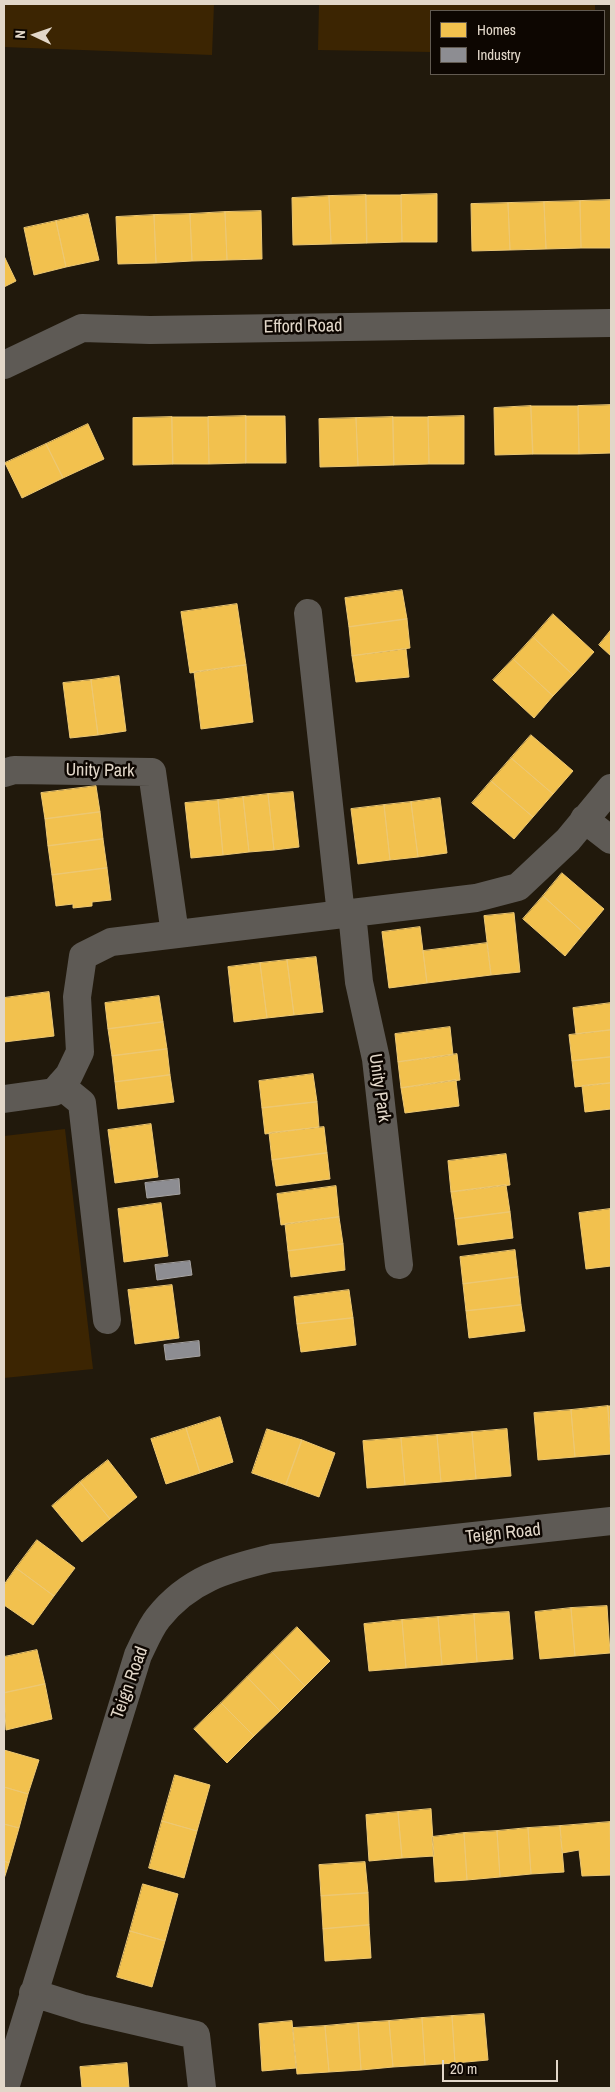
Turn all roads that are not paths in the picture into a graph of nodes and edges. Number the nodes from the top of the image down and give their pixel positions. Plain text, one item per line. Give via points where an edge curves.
1 (611, 323) edge
2 (4, 365) edge
3 (308, 613) dead end
4 (4, 773) edge
5 (611, 788) edge
6 (584, 819) junction
7 (611, 840) edge
8 (346, 914) junction
9 (175, 934) junction
10 (60, 1084) junction
11 (4, 1099) edge
12 (398, 1265) dead end
13 (108, 1320) dead end
14 (611, 1522) edge
15 (33, 1993) junction
16 (5, 2088) edge
17 (202, 2088) edge

1 - 2 street, Efford Road via 150,330 82,328
3 - 8 street, Unity Park
4 - 9 street, Unity Park via 14,770 152,772
5 - 6 street
6 - 7 street
6 - 8 street via 568,840 518,887 476,898
8 - 9 street
8 - 12 street, Unity Park via 376,1059
9 - 10 street via 111,942 83,956 77,997 80,1052 69,1075
10 - 11 street via 54,1092
10 - 13 street via 82,1102
14 - 15 street, Teign Road via 272,1558 223,1570 185,1591 158,1618 138,1655
15 - 16 street, Teign Road
15 - 17 street via 84,2009 196,2035

